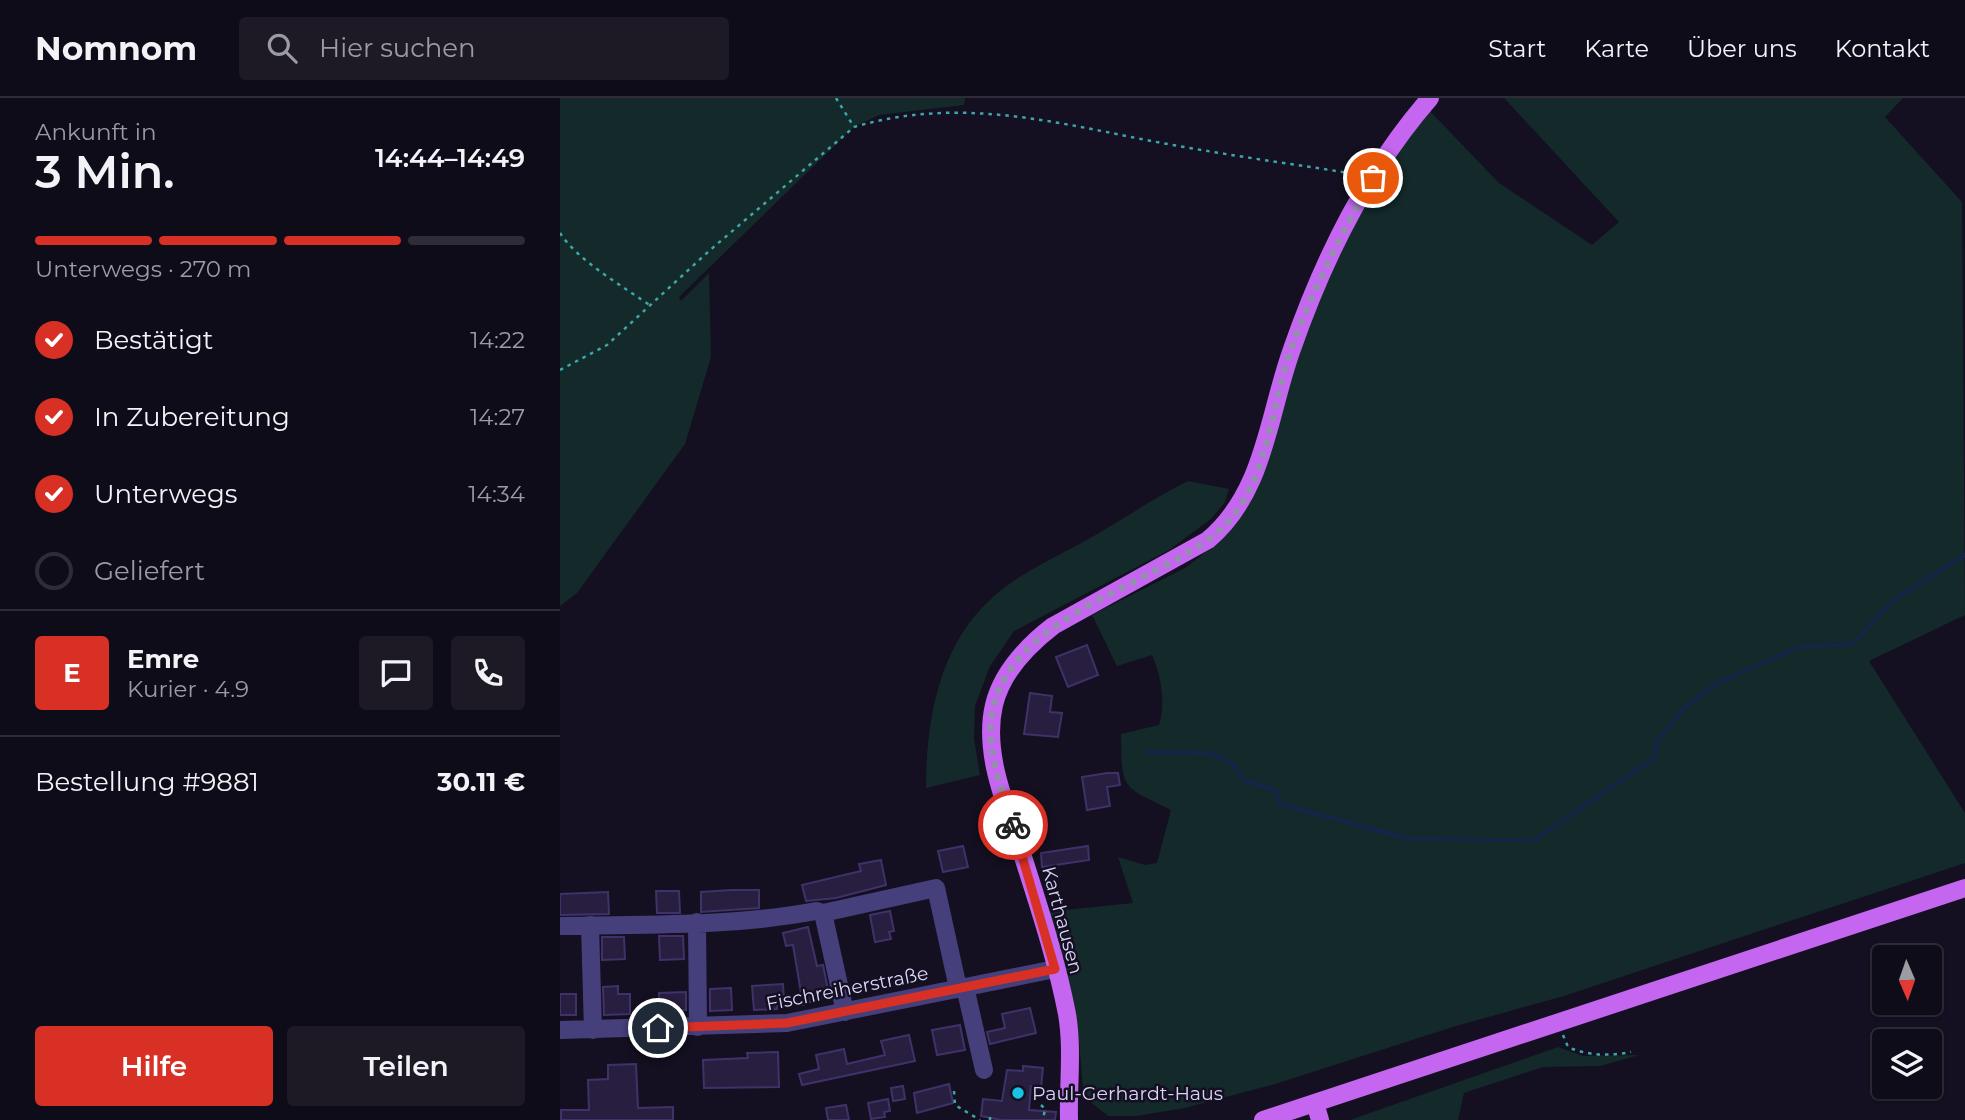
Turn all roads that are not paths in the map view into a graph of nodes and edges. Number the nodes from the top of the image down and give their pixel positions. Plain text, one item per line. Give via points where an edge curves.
1 (1430, 98) edge
2 (1965, 888) edge
3 (823, 914) junction
4 (697, 922) junction
5 (590, 925) junction
6 (560, 926) edge
7 (1055, 969) junction
8 (962, 988) junction
9 (845, 1013) junction
10 (698, 1027) junction
11 (560, 1030) edge
12 (593, 1030) junction
13 (984, 1070) dead end
14 (1068, 1107) edge
15 (1317, 1112) edge
16 (1292, 1115) edge
17 (1059, 1120) edge
18 (1081, 1120) edge
19 (1264, 1120) edge

1 - 7 main road, Karthausen via 1373,178 1320,276 1291,349 1259,466 1226,525 1177,559 1053,626 1035,640 1003,681 994,705 991,736 995,765
2 - 15 main road
3 - 4 street
3 - 8 street via 936,888
3 - 9 street
4 - 5 street
4 - 10 street
5 - 6 street
5 - 12 street
7 - 8 street, Fischreiherstraße
7 - 14 main road, Karthausen via 1069,1032
8 - 9 street, Fischreiherstraße
8 - 13 street
9 - 10 street, Fischreiherstraße via 787,1023
10 - 12 street, Fischreiherstraße
11 - 12 street, Fischreiherstraße
14 - 17 main road, Karthausen
14 - 18 main road
15 - 16 main road
16 - 19 main road

